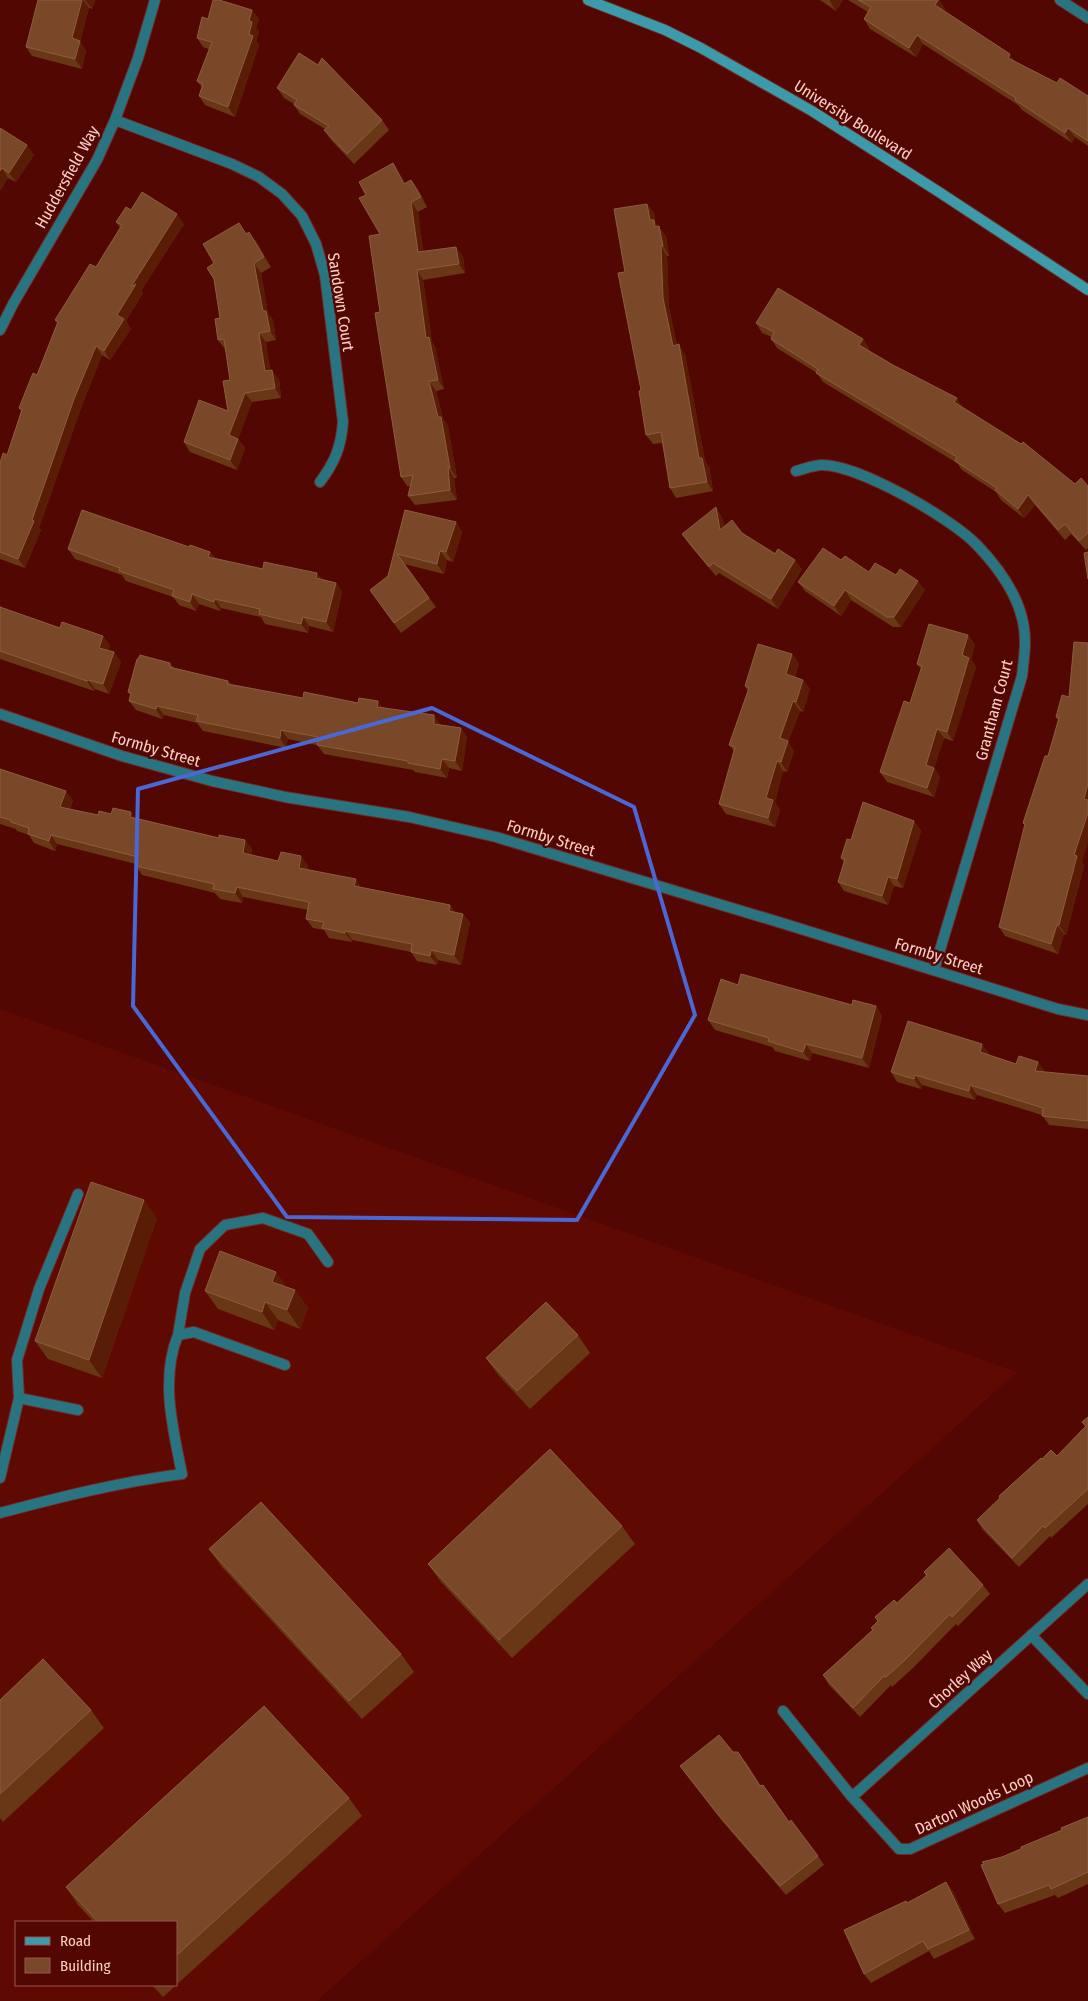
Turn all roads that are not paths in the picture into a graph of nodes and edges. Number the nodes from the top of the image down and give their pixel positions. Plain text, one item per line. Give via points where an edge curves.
1 (588, 0) edge
2 (1060, 0) edge
3 (154, 1) edge
4 (1088, 18) edge
5 (115, 120) junction
6 (1088, 290) edge
7 (0, 330) edge
8 (796, 471) dead end
9 (320, 482) dead end
10 (0, 714) edge
11 (934, 970) junction
12 (1088, 1015) edge
13 (78, 1194) dead end
14 (328, 1262) dead end
15 (178, 1335) junction
16 (285, 1365) dead end
17 (19, 1398) junction
18 (78, 1410) dead end
19 (0, 1478) edge
20 (0, 1513) edge
21 (1088, 1584) edge
22 (1031, 1635) junction
23 (1088, 1694) edge
24 (784, 1711) dead end
25 (1088, 1768) edge
26 (852, 1797) junction

1 - 6 street, University Boulevard via 665,30 812,111
2 - 4 street
3 - 5 street, Huddersfield Way via 138,58
5 - 7 street, Huddersfield Way via 97,160
5 - 9 street, Sandown Court via 258,176 282,194 302,216 316,244 325,275 343,422 342,442 332,466
8 - 11 street, Grantham Court via 822,465 853,472 919,504 976,544 996,566 1012,593 1023,622 1022,676
10 - 11 street, Formby Street via 122,756 212,781 284,797 410,817 496,837
11 - 12 street, Formby Street via 1058,1009
13 - 17 street via 39,1289 17,1360
14 - 15 street via 308,1234 263,1218 225,1224 200,1249 185,1293
15 - 16 street via 194,1332
15 - 20 street via 172,1350 169,1408 182,1474 68,1495
17 - 18 street
17 - 19 street
21 - 22 street, Chorley Way
22 - 23 street
22 - 26 street, Chorley Way
24 - 26 street, Darton Woods Loop
25 - 26 street, Darton Woods Loop via 910,1849 899,1849

